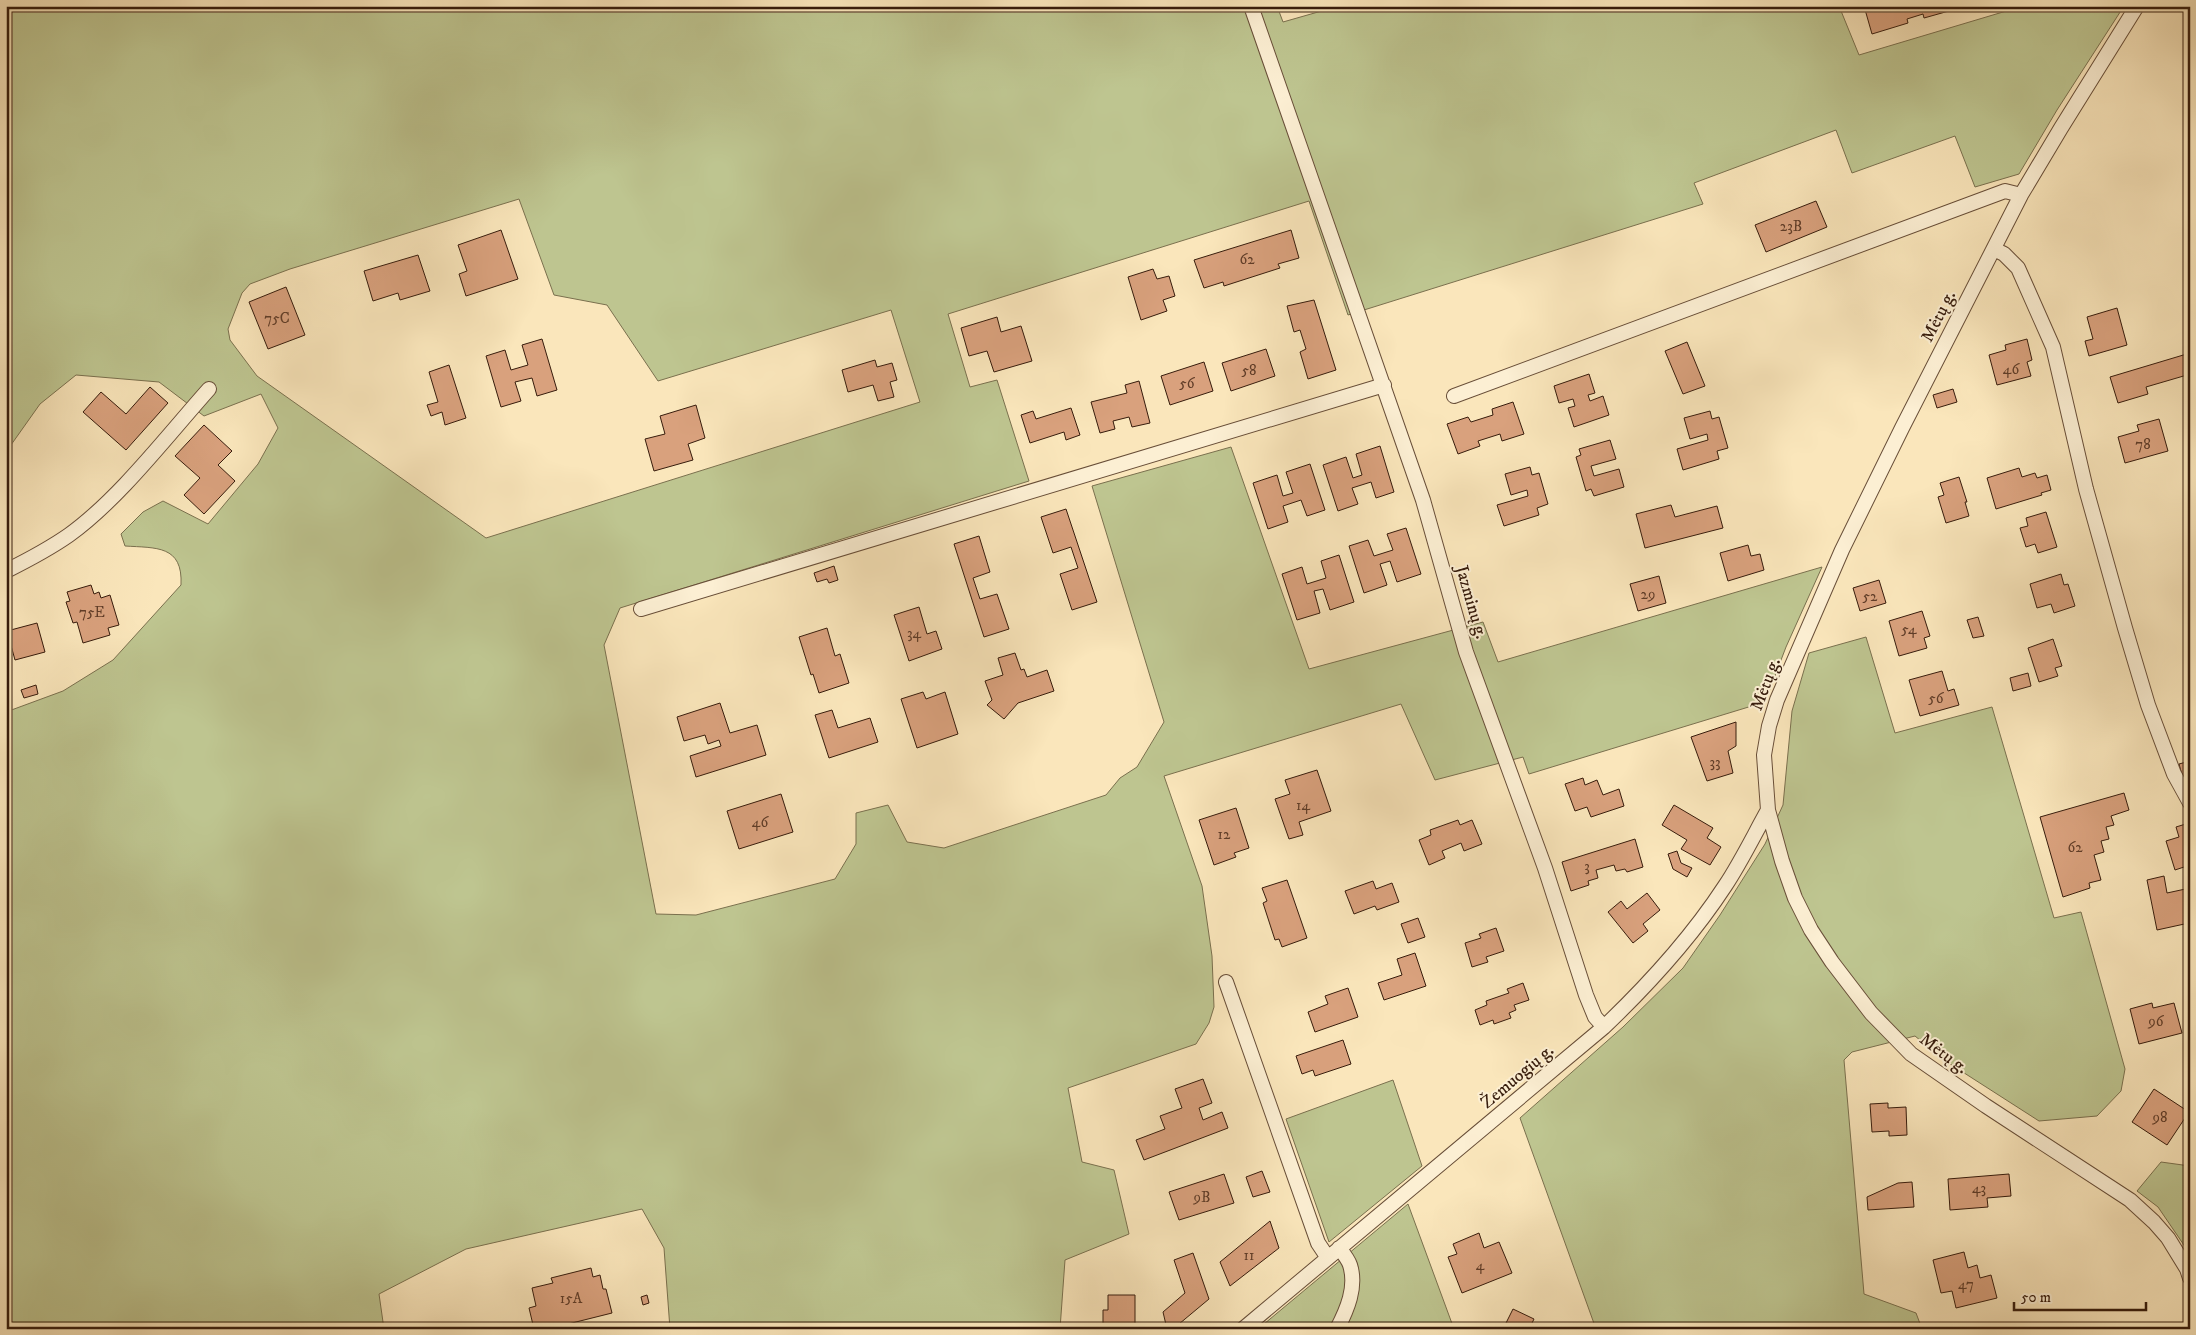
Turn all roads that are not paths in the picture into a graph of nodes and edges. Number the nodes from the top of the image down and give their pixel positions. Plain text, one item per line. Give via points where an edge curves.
1 (1251, 6) edge
2 (2137, 6) edge
3 (2021, 195) junction
4 (1994, 249) junction
5 (1384, 385) junction
6 (209, 389) dead end
7 (1454, 396) dead end
8 (6, 571) edge
9 (641, 609) dead end
10 (2190, 803) edge
11 (1768, 810) junction
12 (1226, 982) dead end
13 (1604, 1027) junction
14 (1339, 1248) junction
15 (1328, 1258) junction
16 (2190, 1278) edge
17 (1243, 1329) edge
18 (1337, 1329) edge

1 - 5 street, Jazminų g.
2 - 3 street, Mėtų g.
3 - 4 street, Mėtų g.
3 - 7 street via 2005,191
4 - 10 street via 2018,268 2053,347 2083,479 2148,705 2174,774
4 - 11 street, Mėtų g. via 1859,514 1777,700 1764,755
5 - 9 street
5 - 13 street, Jazminų g. via 1423,500 1466,652 1545,868 1586,995 1595,1017
6 - 8 street via 115,494 70,534
11 - 13 street, Žemuogių g. via 1726,884 1680,947
11 - 16 street, Mėtų g. via 1782,862 1811,930 1871,1013 1911,1054 2130,1200 2168,1238
12 - 15 street via 1318,1242
13 - 14 street, Žemuogių g.
14 - 15 street, Žemuogių g.
14 - 18 street via 1350,1264 1352,1282 1349,1303
15 - 17 street, Žemuogių g.

